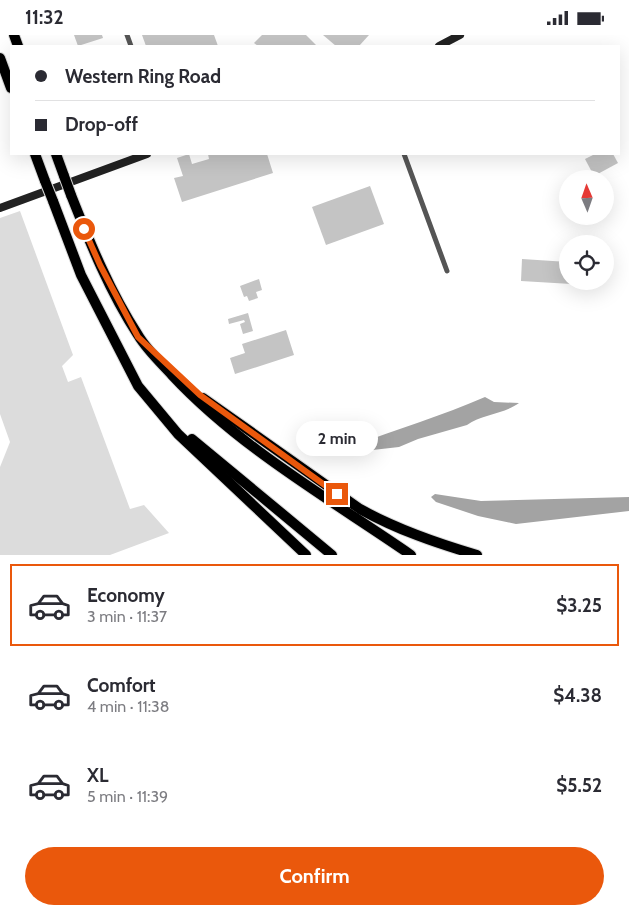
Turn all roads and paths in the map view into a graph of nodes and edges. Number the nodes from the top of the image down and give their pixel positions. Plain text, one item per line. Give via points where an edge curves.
1 (460, 35) edge
2 (441, 45) edge
3 (0, 58) edge
4 (10, 85) edge
5 (35, 155) edge
6 (56, 155) edge
7 (144, 155) edge
8 (404, 155) edge
9 (0, 208) edge
10 (446, 271) dead end
11 (138, 337) junction
12 (119, 349) junction
13 (306, 555) edge
14 (332, 555) edge
15 (411, 555) edge
16 (477, 555) edge

1 - 2 street
3 - 4 highway
5 - 12 highway, bridge via 81,275
6 - 11 highway, bridge via 100,265
7 - 9 street
8 - 10 street
11 - 15 highway via 194,399 227,426 318,493
11 - 16 highway via 206,400 353,505 396,528
12 - 13 highway via 138,386 178,434
12 - 14 highway via 143,384 183,430

